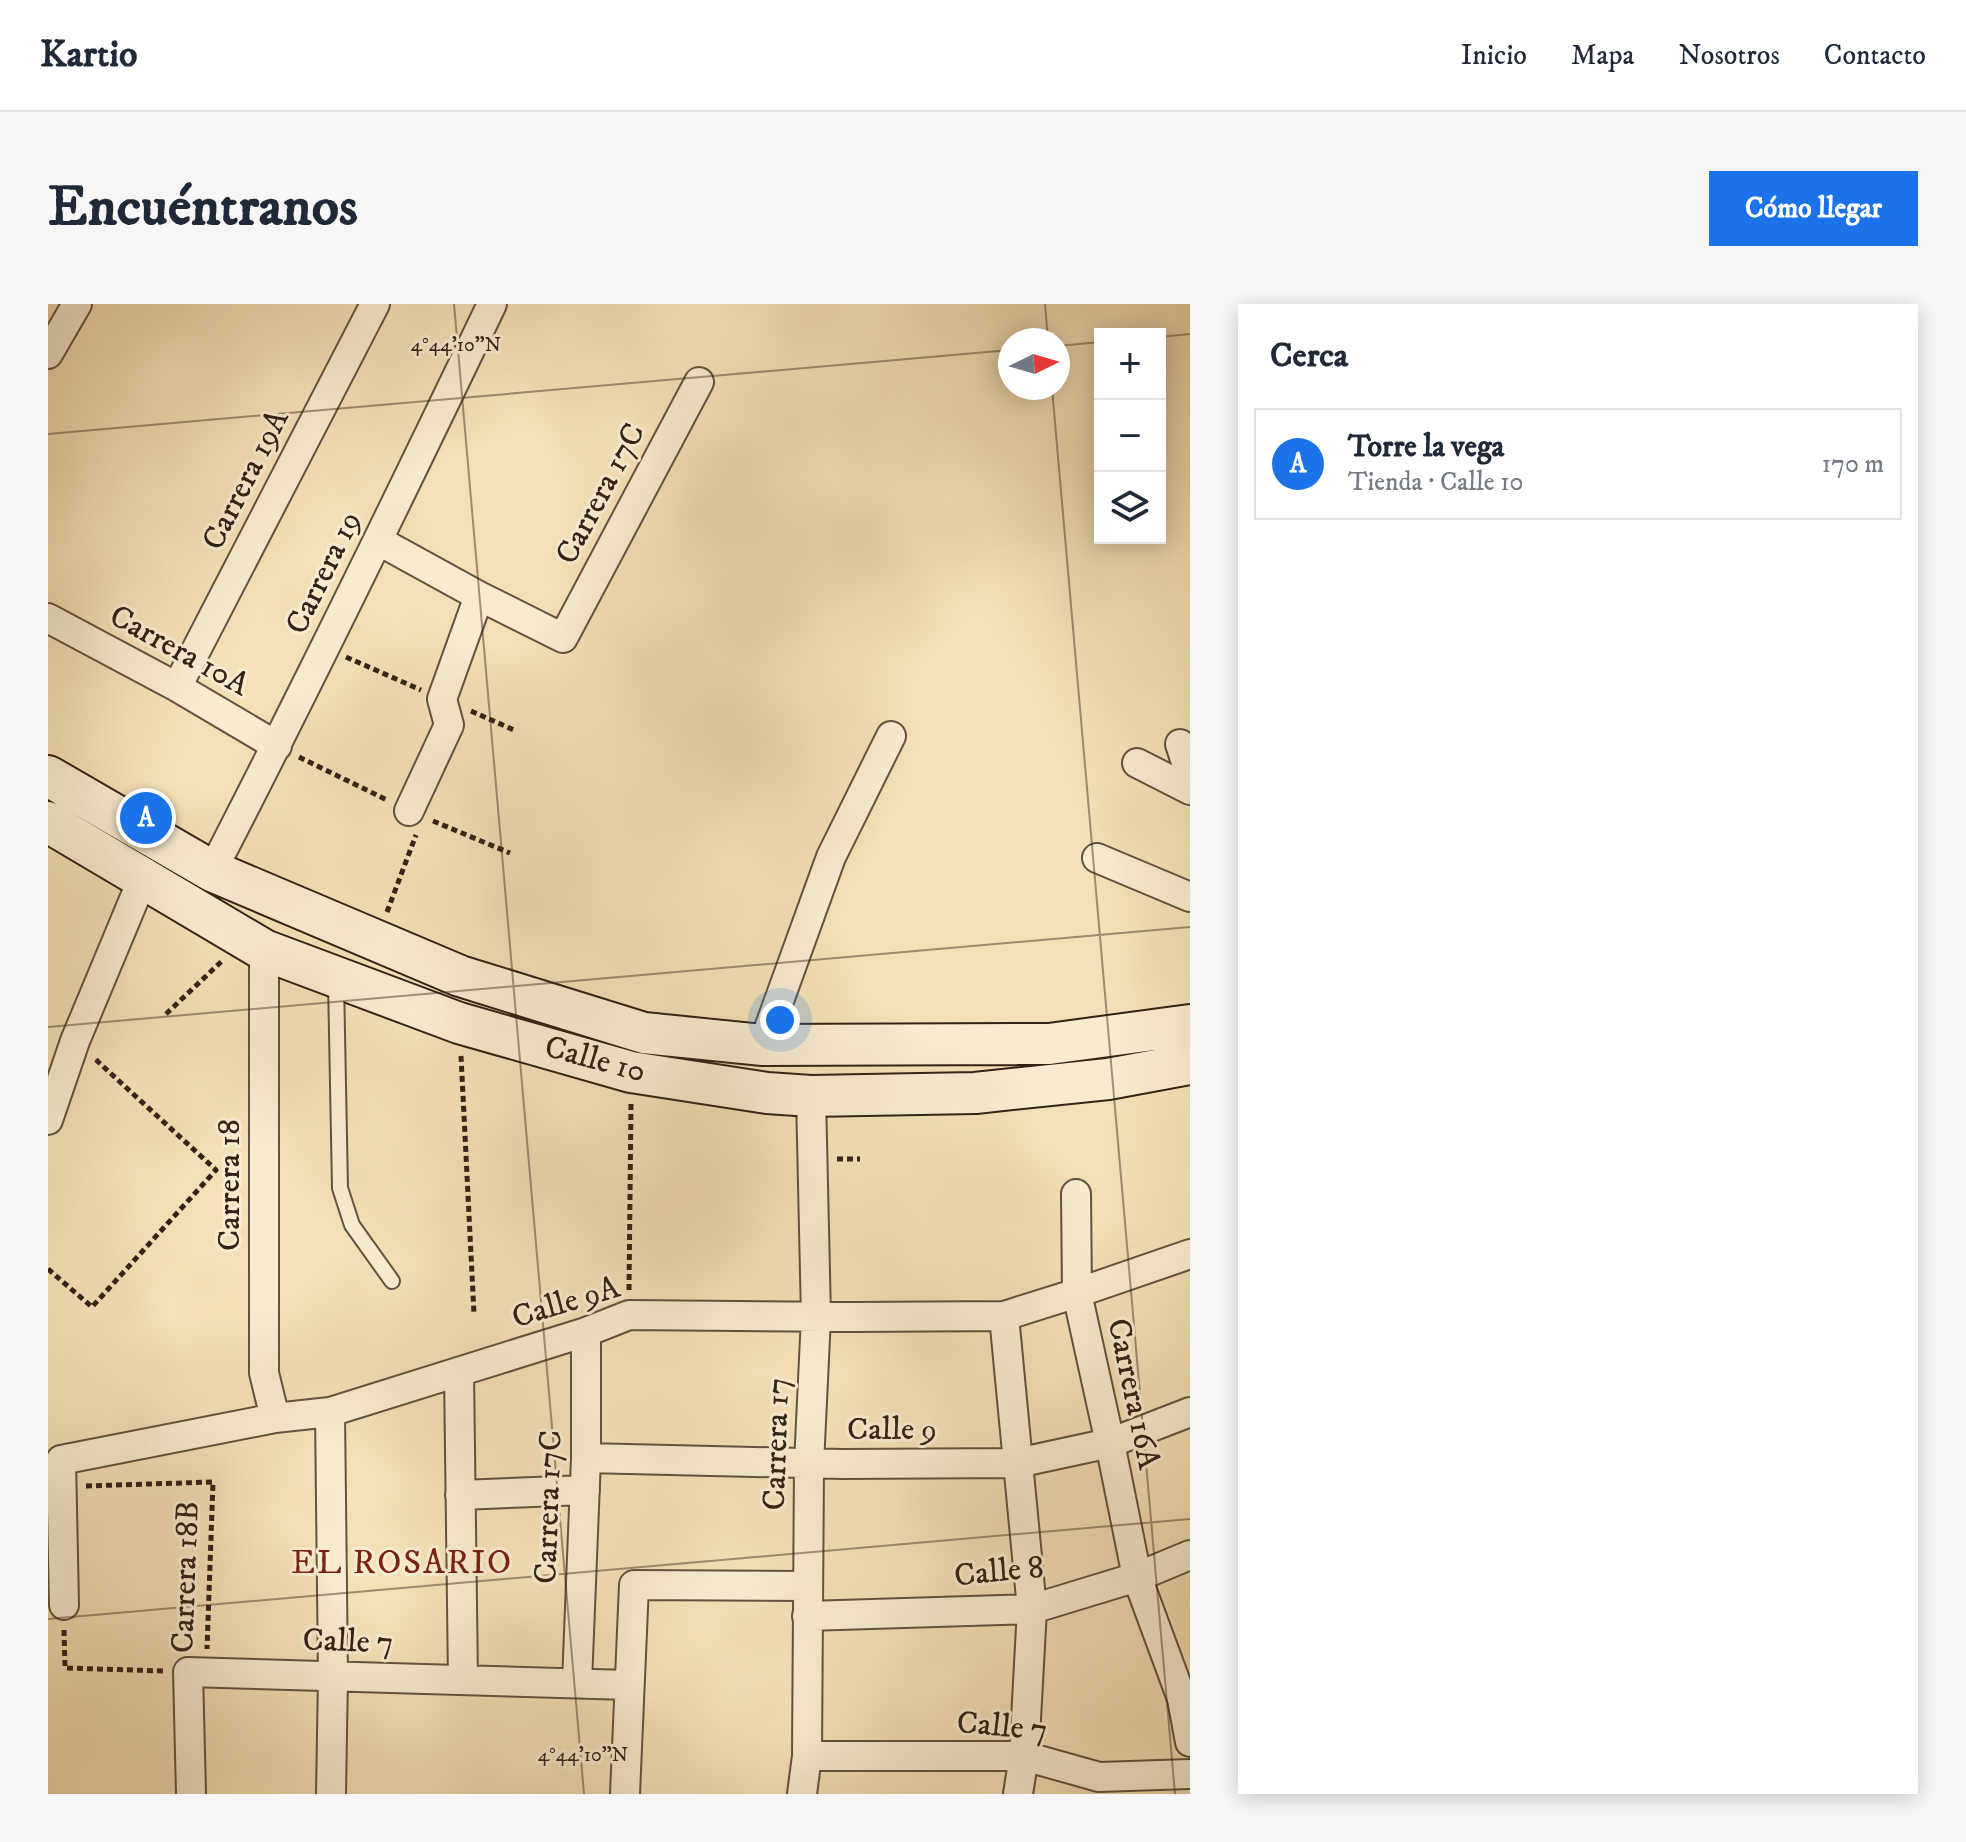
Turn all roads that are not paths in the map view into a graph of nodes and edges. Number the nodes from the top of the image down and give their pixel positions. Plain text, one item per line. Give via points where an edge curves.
1 (77, 304) edge
2 (375, 304) edge
3 (492, 304) edge
4 (48, 354) edge
5 (699, 382) dead end
6 (379, 541) junction
7 (479, 596) junction
8 (48, 618) edge
9 (177, 687) junction
10 (891, 736) dead end
11 (1180, 744) dead end
12 (277, 746) junction
13 (1137, 763) dead end
14 (1190, 775) edge
15 (48, 776) edge
16 (1190, 790) edge
17 (409, 811) road end
18 (48, 822) edge
19 (1097, 858) dead end
20 (212, 871) junction
21 (143, 878) junction
22 (1190, 897) edge
23 (255, 945) junction
24 (336, 976) junction
25 (1190, 1025) edge
26 (763, 1045) junction
27 (1190, 1064) edge
28 (811, 1096) junction
29 (48, 1120) edge
30 (1076, 1194) dead end
31 (1190, 1254) edge
32 (392, 1281) dead end
33 (1077, 1293) junction
34 (1004, 1316) junction
35 (816, 1317) junction
36 (586, 1332) junction
37 (459, 1372) junction
38 (330, 1412) junction
39 (1190, 1412) edge
40 (275, 1418) junction
41 (1110, 1443) junction
42 (586, 1458) junction
43 (1017, 1463) junction
44 (809, 1464) junction
45 (585, 1490) junction
46 (460, 1495) junction
47 (1190, 1555) edge
48 (1137, 1577) junction
49 (808, 1586) junction
50 (64, 1605) road end
51 (1032, 1609) junction
52 (807, 1616) junction
53 (333, 1676) junction
54 (463, 1680) junction
55 (577, 1683) junction
56 (628, 1685) junction
57 (1186, 1697) edge
58 (1190, 1742) edge
59 (807, 1756) junction
60 (1024, 1756) junction
61 (1190, 1774) edge
62 (191, 1794) edge
63 (331, 1794) edge
64 (625, 1794) edge
65 (802, 1794) edge
66 (1018, 1794) edge

1 - 4 street
2 - 9 street, Carrera 19A
3 - 6 street, Carrera 19
5 - 7 street, Carrera 17C via 563,638
6 - 7 street
6 - 12 street, Carrera 19
7 - 17 street via 442,699 449,725
8 - 9 street, Carrera 10A
9 - 12 street, Carrera 10A
10 - 26 street via 831,857
11 - 14 street
12 - 20 street, Carrera 19
13 - 16 street
15 - 20 main road, Calle 10
18 - 21 main road, Calle 10
19 - 22 street
20 - 26 main road, Calle 10 via 460,976 644,1033
21 - 23 main road, Calle 10
21 - 29 street
23 - 24 main road, Calle 10
23 - 40 street, Carrera 18 via 264,1373
24 - 28 main road, Calle 10 via 459,1023 631,1072
24 - 32 lane via 340,1188 352,1225
25 - 26 main road, Calle 10 via 1049,1044
27 - 28 main road, Calle 10 via 975,1093
28 - 35 street, Carrera 17
30 - 33 street, Carrera 16A
31 - 33 street, Calle 9A
33 - 34 street, Calle 9A
33 - 41 street, Carrera 16A
34 - 35 street, Calle 9A
34 - 43 street
35 - 36 street, Calle 9A via 629,1315
35 - 44 street, Carrera 17
36 - 37 street, Calle 9A
36 - 42 street, Carrera 17C
37 - 38 street, Calle 9A
37 - 46 street
38 - 40 street, Calle 9A
38 - 53 street
39 - 41 street, Calle 9
40 - 50 street, Calle 9A via 61,1474
41 - 43 street, Calle 9
41 - 48 street, Carrera 16A
42 - 44 street, Calle 9
42 - 45 street, Carrera 17C
43 - 44 street, Calle 9
43 - 51 street
44 - 49 street, Carrera 17
45 - 46 street
45 - 55 street, Carrera 17C
46 - 54 street
47 - 48 street, Calle 8
48 - 51 street, Calle 8
48 - 57 street, Carrera 16A
49 - 52 street, Carrera 17
49 - 56 street via 634,1585
51 - 52 street, Calle 8
51 - 60 street
52 - 59 street, Carrera 17
53 - 54 street, Calle 7
53 - 62 street, Calle 7 via 197,1672
53 - 63 street
54 - 55 street, Calle 7
55 - 56 street, Calle 7
56 - 64 street
57 - 58 street, Carrera 16A
59 - 60 street, Calle 7
59 - 65 street, Carrera 17
60 - 61 street, Calle 7 via 1099,1777
60 - 66 street

